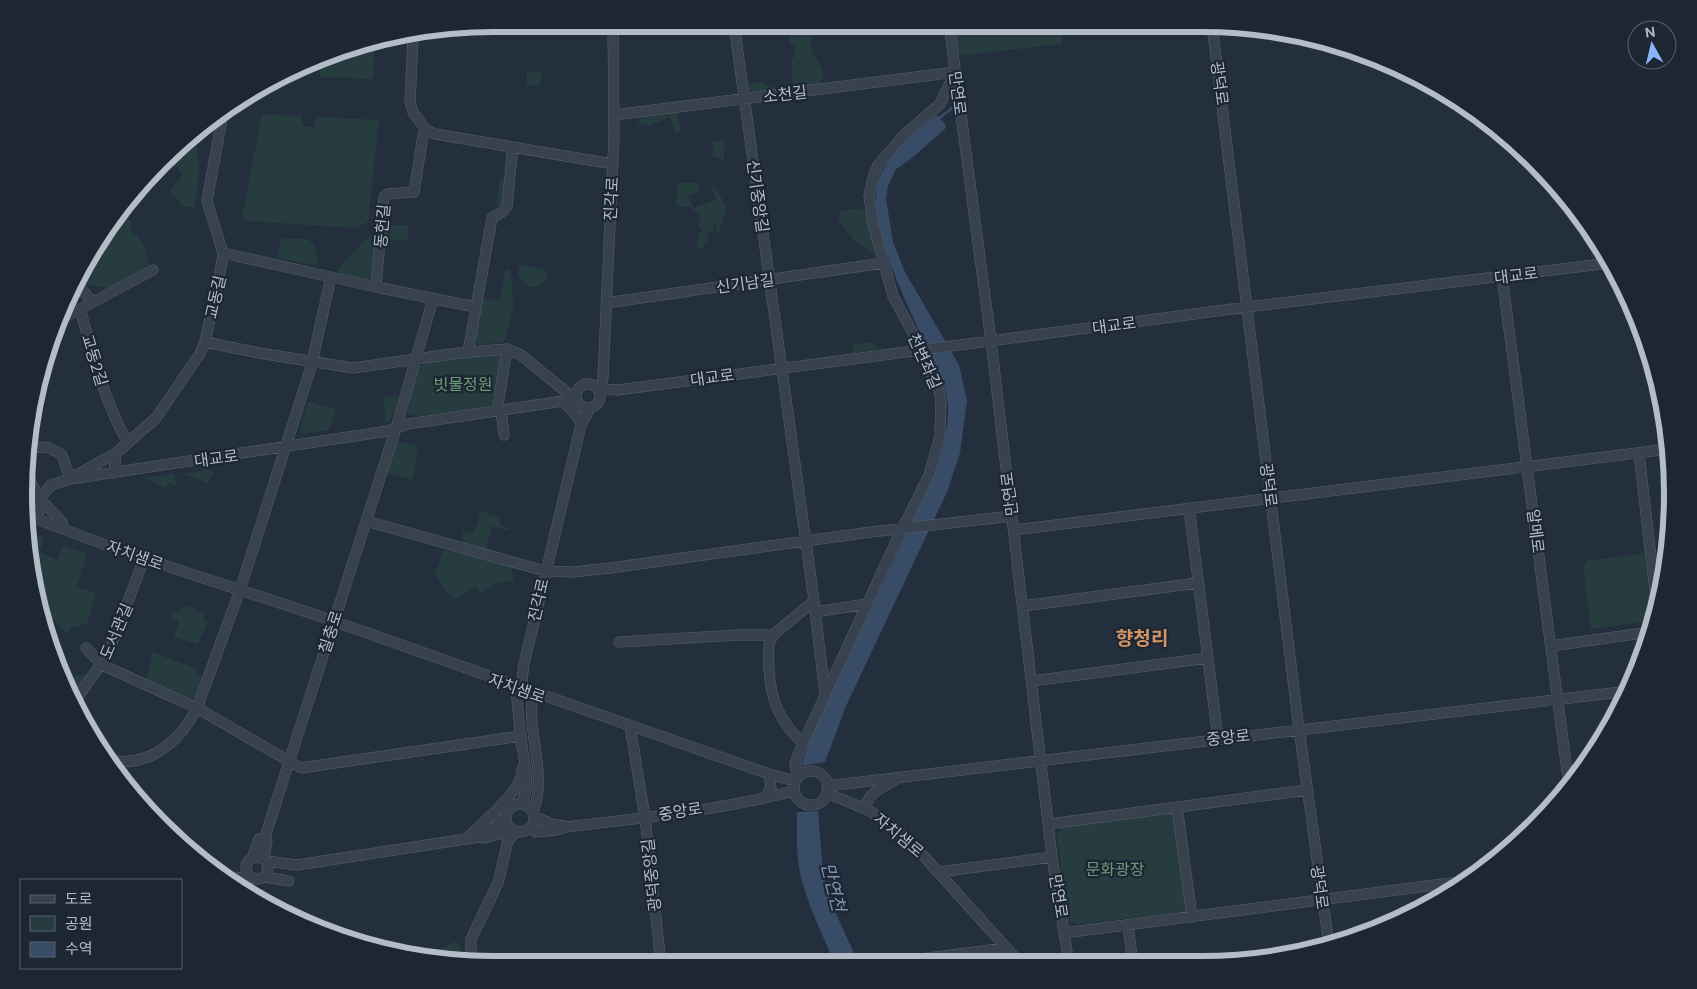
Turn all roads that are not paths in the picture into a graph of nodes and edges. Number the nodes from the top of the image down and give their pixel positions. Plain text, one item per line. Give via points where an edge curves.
1 (613, 32) edge
2 (735, 32) edge
3 (950, 32) edge
4 (1213, 32) edge
5 (413, 40) edge
6 (956, 72) junction
7 (745, 99) junction
8 (614, 115) junction
9 (221, 122) edge
10 (426, 130) junction
11 (510, 147) junction
12 (613, 164) junction
13 (223, 253) junction
14 (884, 263) junction
15 (1603, 264) edge
16 (153, 270) dead end
17 (1502, 276) junction
18 (331, 277) junction
19 (769, 279) junction
20 (376, 287) junction
21 (81, 288) edge
22 (433, 299) junction
23 (92, 302) junction
24 (606, 303) junction
25 (475, 307) junction
26 (1247, 307) junction
27 (80, 309) junction
28 (70, 314) edge
29 (991, 341) junction
30 (205, 342) junction
31 (506, 349) junction
32 (922, 350) junction
33 (468, 352) junction
34 (312, 361) junction
35 (416, 361) junction
36 (781, 367) junction
37 (602, 373) junction
38 (618, 390) junction
39 (598, 391) junction
40 (571, 400) junction
41 (590, 408) junction
42 (501, 410) junction
43 (580, 422) junction
44 (396, 428) junction
45 (504, 434) dead end
46 (127, 441) junction
47 (35, 448) edge
48 (285, 448) junction
49 (1663, 450) edge
50 (116, 453) junction
51 (1638, 453) junction
52 (1528, 466) junction
53 (114, 473) junction
54 (70, 478) junction
55 (35, 493) edge
56 (1270, 498) junction
57 (1190, 508) junction
58 (33, 516) edge
59 (1012, 516) junction
60 (33, 519) edge
61 (366, 521) junction
62 (63, 529) junction
63 (904, 529) junction
64 (1014, 530) junction
65 (805, 541) junction
66 (144, 559) junction
67 (545, 571) junction
68 (1198, 583) junction
69 (240, 590) junction
70 (1655, 590) edge
71 (814, 601) junction
72 (867, 604) junction
73 (1023, 606) junction
74 (815, 612) junction
75 (334, 622) junction
76 (1643, 633) edge
77 (773, 635) junction
78 (620, 642) dead end
79 (1551, 646) junction
80 (86, 648) dead end
81 (1208, 658) junction
82 (102, 665) junction
83 (1032, 681) junction
84 (518, 688) junction
85 (1620, 692) edge
86 (533, 694) junction
87 (825, 695) junction
88 (79, 696) edge
89 (1558, 700) junction
90 (197, 708) junction
91 (630, 726) junction
92 (1299, 730) junction
93 (521, 736) junction
94 (1218, 738) junction
95 (804, 743) junction
96 (522, 748) junction
97 (1041, 760) junction
98 (117, 761) edge
99 (288, 762) junction
100 (769, 774) junction
101 (901, 777) junction
102 (1568, 777) edge
103 (796, 783) junction
104 (827, 789) junction
105 (1307, 790) junction
106 (765, 798) junction
107 (522, 804) junction
108 (1177, 808) junction
109 (866, 809) junction
110 (534, 814) junction
111 (506, 816) junction
112 (645, 817) junction
113 (1048, 824) junction
114 (531, 827) junction
115 (566, 827) junction
116 (514, 831) junction
117 (264, 836) junction
118 (479, 837) junction
119 (466, 839) junction
120 (1052, 857) junction
121 (265, 860) junction
122 (294, 867) junction
123 (257, 872) junction
124 (939, 872) junction
125 (233, 875) edge
126 (1455, 882) edge
127 (249, 886) edge
128 (252, 888) edge
129 (1322, 900) junction
130 (1192, 917) junction
131 (1128, 925) junction
132 (1064, 932) junction
133 (1328, 939) edge
134 (1006, 948) junction
135 (473, 956) edge
136 (660, 956) edge
137 (944, 956) edge
138 (1014, 956) edge
139 (1068, 956) edge
140 (1132, 956) edge

1 - 8 street, 진각로
2 - 7 street, 신기중앙길
3 - 6 street, 만연로
4 - 26 street, 광덕로
5 - 10 street via 410,102
6 - 7 street, 소천길
6 - 14 street, 천변좌길 via 940,104 892,148 872,178 870,209
6 - 29 street, 만연로
7 - 8 street, 소천길
7 - 19 street, 신기중앙길
8 - 12 street, 진각로
9 - 13 street, 교동길 via 207,201
10 - 11 street
10 - 20 street, 동헌길 via 414,192 384,196
11 - 12 street
11 - 25 street via 512,156 506,206 492,218
12 - 24 street, 진각로
13 - 18 street
13 - 30 street, 교동길
14 - 19 street, 신기남길
14 - 32 street, 천변좌길 via 895,303
15 - 17 street, 대교로
16 - 23 street
17 - 26 street, 대교로
17 - 52 street, 알메로
18 - 20 street
18 - 34 street
19 - 24 street, 신기남길
19 - 36 street, 신기중앙길
20 - 22 street
21 - 23 street
22 - 25 street
22 - 35 street
23 - 27 street
24 - 37 street, 진각로
25 - 33 street
26 - 29 street, 대교로
26 - 56 street, 광덕로
27 - 28 street
27 - 46 street, 교동2길 via 106,396
29 - 32 street, 대교로
29 - 59 street, 만연로
30 - 34 street
30 - 46 street, 교동길 via 161,411
31 - 33 street
31 - 40 street via 521,355
31 - 42 street via 498,405
32 - 36 street, 대교로
32 - 63 street, 천변좌길 via 938,386 941,426 929,475
33 - 35 street
34 - 35 street via 353,368
34 - 48 street
35 - 44 street
36 - 38 street, 대교로
36 - 65 street, 신기중앙길
37 - 38 street
37 - 39 street
38 - 39 street, 대교로
39 - 40 street via 582,385
39 - 41 street via 596,406
40 - 41 street
40 - 42 street, 대교로
40 - 43 street
40 - 43 street via 571,409
41 - 43 street
42 - 44 street, 대교로
42 - 45 street
43 - 67 street, 진각로
44 - 48 street, 대교로
44 - 61 street, 칠충로
46 - 50 street, 교동길
47 - 54 street via 47,447 62,455
48 - 53 street, 대교로
48 - 69 street
49 - 51 street
50 - 53 street
50 - 54 street, 교동길
51 - 52 street
51 - 70 street
52 - 56 street
52 - 79 street, 알메로
53 - 54 street, 대교로
54 - 55 street, 대교로
55 - 58 street, 대교로 via 39,511
55 - 62 street via 62,522
56 - 57 street
56 - 92 street, 광덕로
57 - 64 street
57 - 68 street
59 - 63 street
59 - 64 street, 만연로
60 - 62 street, 자치샘로
61 - 67 street
61 - 75 street, 칠충로
62 - 66 street, 자치샘로
63 - 65 street
63 - 72 street, 천변좌길
64 - 73 street, 만연로
65 - 67 street via 610,568
65 - 71 street, 신기중앙길
66 - 69 street, 자치샘로
66 - 82 street, 도서관길
67 - 84 street, 진각로
68 - 73 street
68 - 81 street
69 - 75 street, 자치샘로
69 - 90 street
71 - 74 street, 신기중앙길
71 - 77 street
72 - 74 street
72 - 87 street, 천변좌길
73 - 83 street, 만연로
74 - 87 street, 신기중앙길
75 - 84 street, 자치샘로
75 - 99 street, 칠충로
76 - 79 street
77 - 78 street
77 - 95 street via 769,652 775,705 784,724
79 - 89 street, 알메로
80 - 82 street
81 - 83 street
81 - 94 street
82 - 88 street, 도서관길
82 - 90 street
83 - 97 street, 만연로
84 - 86 street, 자치샘로
84 - 93 street, 진각로
85 - 89 street, 중앙로
86 - 91 street, 자치샘로
86 - 110 street via 531,708 540,792
87 - 95 street, 천변좌길
89 - 92 street, 중앙로
89 - 102 street, 알메로
90 - 98 street via 188,726 164,749 127,762
90 - 99 street
91 - 100 street, 자치샘로
91 - 112 street, 광덕중앙길
92 - 94 street, 중앙로
92 - 105 street, 광덕로
93 - 96 street, 진각로
93 - 99 street via 313,767 301,768
94 - 97 street, 중앙로
95 - 103 street, 천변좌길 via 795,764
96 - 107 street, 진각로 via 527,778
96 - 119 street via 523,775 517,786
97 - 101 street, 중앙로
97 - 113 street, 만연로
99 - 117 street, 칠충로
100 - 103 street, 자치샘로
100 - 106 street via 771,788
101 - 104 street, 중앙로
101 - 109 street via 870,797
103 - 104 street via 808,772 818,773
103 - 104 street via 799,800 810,805 822,801
103 - 106 street, 중앙로
104 - 109 street, 자치샘로
105 - 108 street
105 - 129 street, 광덕로
106 - 112 street, 중앙로
107 - 110 street
107 - 111 street via 512,806
108 - 113 street
108 - 130 street
109 - 124 street, 자치샘로 via 910,840
110 - 114 street
110 - 115 street, 중앙로
111 - 116 street via 507,824
111 - 118 street
112 - 115 street, 중앙로
112 - 136 street, 광덕중앙길
113 - 120 street, 만연로
114 - 115 street, 중앙로 via 536,832
114 - 116 street via 524,832
116 - 118 street
116 - 135 street via 508,840 498,883 471,939
117 - 121 street via 267,840
117 - 123 street via 259,839
118 - 119 street
119 - 122 street
120 - 124 street
120 - 132 street, 만연로
121 - 122 street
121 - 123 street via 269,868
122 - 123 street
122 - 123 street via 289,881
123 - 125 street
123 - 127 street
123 - 128 street
124 - 134 street, 자치샘로
126 - 129 street
129 - 130 street
129 - 133 street, 광덕로
130 - 131 street
131 - 132 street
131 - 140 street
132 - 139 street, 만연로
134 - 137 street
134 - 138 street, 자치샘로

